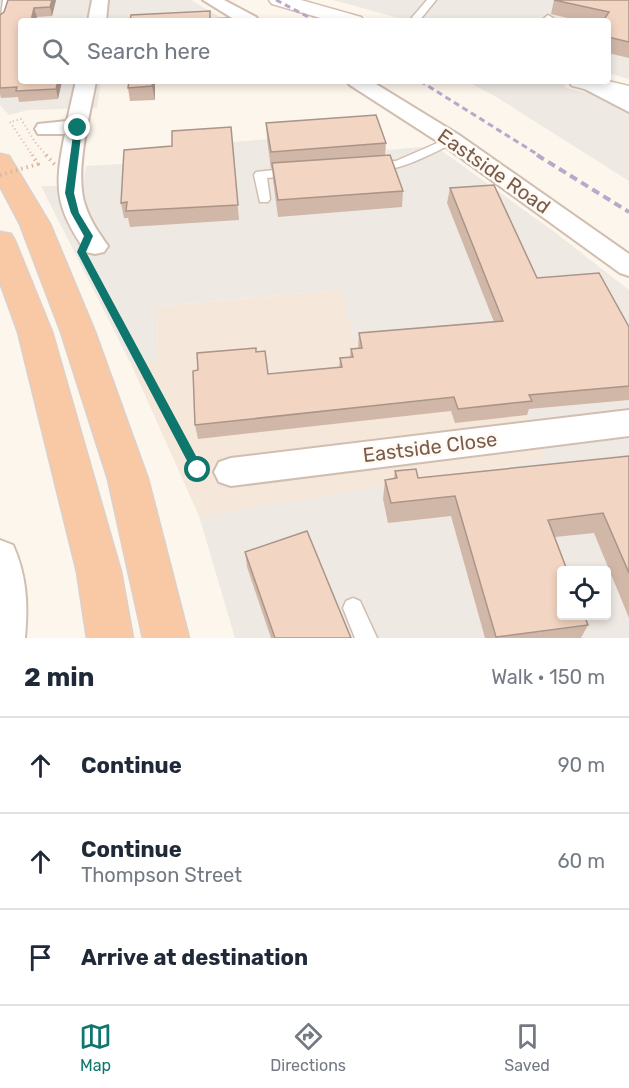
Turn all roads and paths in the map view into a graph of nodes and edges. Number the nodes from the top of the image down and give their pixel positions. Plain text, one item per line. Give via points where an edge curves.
1 (8, 0) edge
2 (100, 0) edge
3 (211, 0) edge
4 (279, 0) edge
5 (432, 0) edge
6 (97, 18) edge
7 (244, 18) edge
8 (343, 18) edge
9 (417, 18) edge
10 (0, 21) edge
11 (85, 84) edge
12 (362, 84) edge
13 (588, 84) edge
14 (592, 84) edge
15 (629, 93) edge
16 (629, 106) edge
17 (78, 128) junction
18 (46, 129) dead end
19 (451, 140) junction
20 (0, 162) edge
21 (55, 165) dead end
22 (364, 167) edge
23 (307, 171) edge
24 (0, 175) edge
25 (264, 199) dead end
26 (0, 241) edge
27 (92, 241) joint
28 (629, 267) edge
29 (629, 423) edge
30 (231, 472) joint
31 (0, 557) edge
32 (353, 608) dead end
33 (4, 638) edge
34 (110, 638) edge
35 (166, 638) edge
36 (366, 638) edge

1 - 10 lane
2 - 6 street
3 - 7 street
4 - 8 main road
5 - 9 lane
11 - 17 street
12 - 19 street, Eastside Road
13 - 16 street
14 - 15 main road
17 - 18 street
17 - 27 street via 69,193 75,213
19 - 22 lane via 398,164
19 - 28 street, Eastside Road
20 - 35 highway via 35,224 78,332 129,479
21 - 24 path, bridge via 34,142 21,119 10,122 38,164
23 - 25 lane via 260,175
26 - 34 highway via 38,343 99,572
27 - 30 path via 82,252 198,470
29 - 30 street, Eastside Close
31 - 33 street via 7,621
32 - 36 lane

